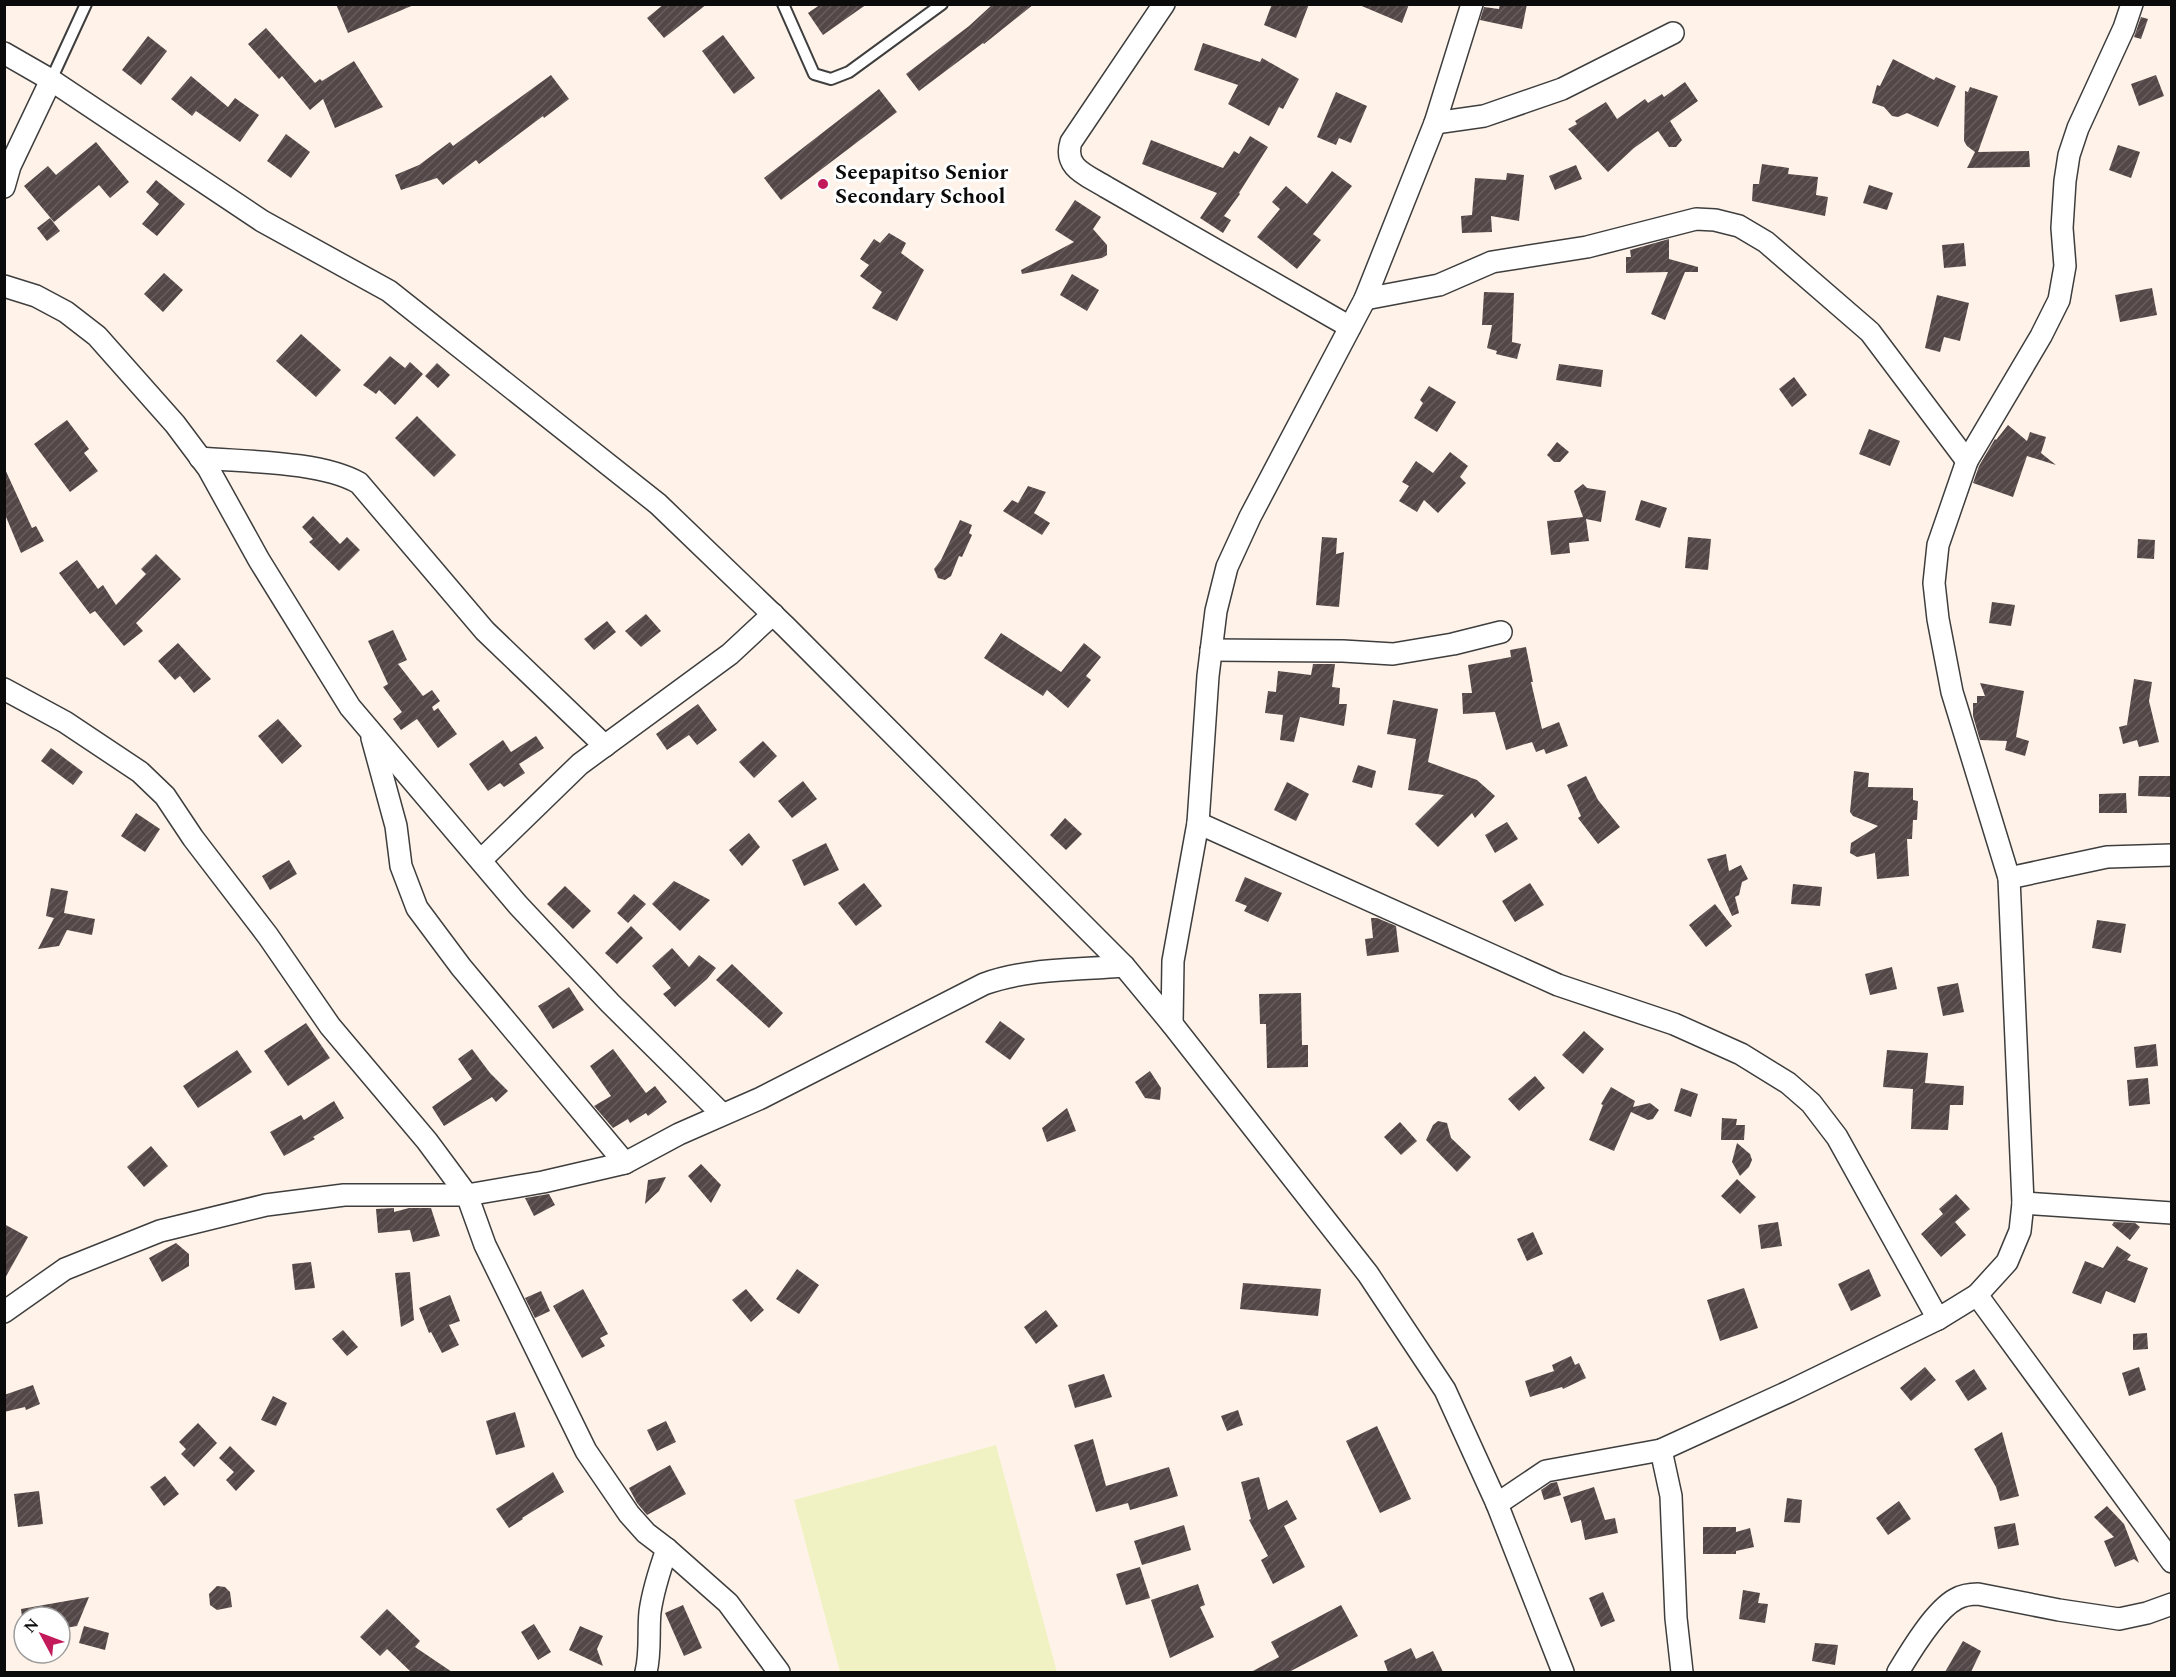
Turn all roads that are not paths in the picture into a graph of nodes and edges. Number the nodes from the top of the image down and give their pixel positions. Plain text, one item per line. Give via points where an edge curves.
1 (86, 4) edge
2 (783, 4) edge
3 (942, 4) edge
4 (1164, 4) edge
5 (1472, 4) edge
6 (2132, 4) edge
7 (1673, 33) dead end
8 (4, 53) edge
9 (51, 80) junction
10 (1435, 123) junction
11 (4, 187) edge
12 (4, 286) edge
13 (1365, 299) junction
14 (1350, 327) junction
15 (200, 458) junction
16 (1967, 461) junction
17 (773, 614) junction
18 (1502, 632) dead end
19 (1211, 650) junction
20 (4, 689) edge
21 (370, 731) junction
22 (605, 746) junction
23 (1198, 823) junction
24 (2172, 855) edge
25 (481, 860) junction
26 (2009, 878) junction
27 (1124, 966) junction
28 (1172, 1024) junction
29 (722, 1114) junction
30 (625, 1163) junction
31 (466, 1195) junction
32 (2023, 1203) junction
33 (2172, 1213) edge
34 (1977, 1295) junction
35 (4, 1312) edge
36 (1938, 1319) junction
37 (1661, 1450) junction
38 (1497, 1504) junction
39 (667, 1548) junction
40 (2172, 1562) edge
41 (2172, 1604) edge
42 (646, 1672) edge
43 (779, 1672) edge
44 (1563, 1672) edge
45 (1682, 1672) edge
46 (1898, 1672) edge

1 - 9 lane
2 - 3 lane via 814,74 831,79 849,72
4 - 14 street via 1071,142 1067,153 1071,164
5 - 10 street
6 - 16 street via 2068,155 2062,228 2065,266 2059,300
7 - 10 street via 1562,89 1484,116
8 - 9 street
9 - 11 street
9 - 17 street via 262,221 389,291 658,504
10 - 13 street
12 - 15 street via 36,296 66,312 97,336
13 - 14 street
13 - 16 street via 1439,285 1492,262 1587,247 1696,219 1739,226 1766,242 1870,332
14 - 19 street via 1227,567
15 - 21 street via 350,707
15 - 22 street via 316,468 344,474 359,483 485,632
16 - 26 street via 1938,545 1934,582 1952,692
17 - 22 street via 730,654
17 - 27 street
18 - 19 street via 1393,654
19 - 23 street
20 - 31 street via 65,722 155,785 330,1026 427,1141
21 - 25 street
21 - 30 street via 396,826 401,866 417,908 461,968
22 - 25 street via 580,764
23 - 28 street via 1173,961
23 - 36 street via 1558,985 1674,1024 1741,1054 1788,1083 1811,1103 1837,1137
24 - 26 street via 2107,857
25 - 29 street via 610,1003
26 - 32 street
27 - 28 street
27 - 29 street via 1006,976 984,984
28 - 38 street via 1368,1274 1445,1390
29 - 30 street
30 - 31 street
31 - 35 street via 345,1195 266,1205 170,1229 65,1269
31 - 39 street via 485,1245 586,1450 629,1514 645,1533
32 - 33 street
32 - 34 street via 2020,1231 2007,1262
34 - 36 street
34 - 40 street
36 - 37 street
37 - 38 street via 1546,1471
37 - 45 street via 1671,1496
38 - 44 street
39 - 42 street via 650,1613 650,1659
39 - 43 street via 728,1603
41 - 46 street via 2119,1619 1965,1595 1942,1610

